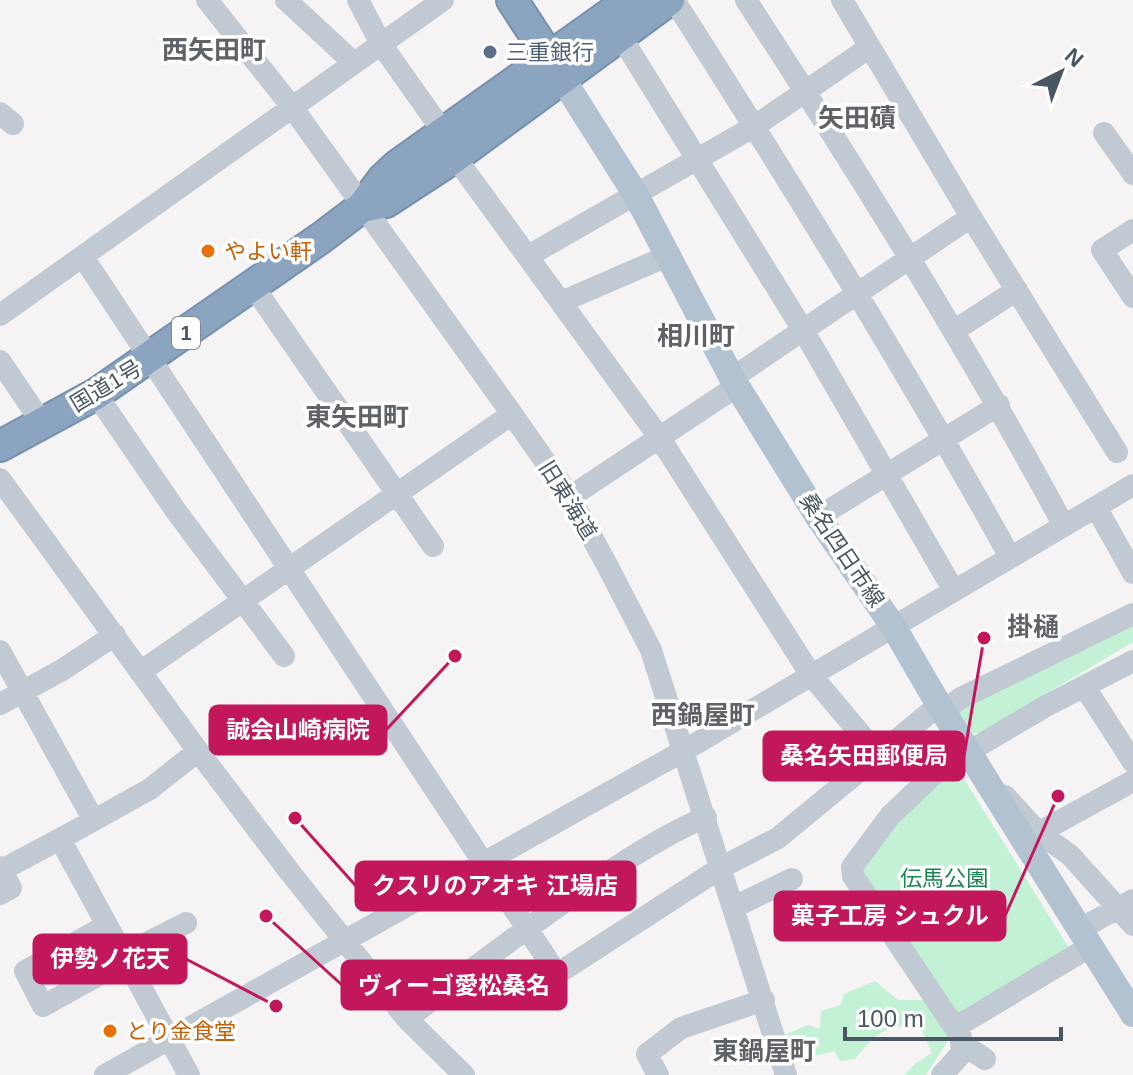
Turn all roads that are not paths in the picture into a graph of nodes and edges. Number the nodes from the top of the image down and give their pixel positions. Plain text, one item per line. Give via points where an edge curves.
1 (207, 0) edge
2 (286, 0) edge
3 (358, 0) edge
4 (443, 0) edge
5 (512, 0) edge
6 (630, 0) edge
7 (672, 0) edge
8 (746, 0) edge
9 (842, 0) edge
10 (620, 35) junction
11 (381, 44) junction
12 (870, 47) junction
13 (354, 63) junction
14 (556, 68) junction
15 (806, 92) junction
16 (292, 107) junction
17 (755, 126) junction
18 (1104, 133) dead end
19 (450, 145) junction
20 (699, 160) junction
21 (1133, 174) edge
22 (636, 195) junction
23 (362, 207) junction
24 (971, 217) junction
25 (1133, 230) edge
26 (670, 255) junction
27 (528, 256) junction
28 (83, 257) junction
29 (909, 258) junction
30 (253, 286) junction
31 (1017, 290) junction
32 (858, 293) junction
33 (1133, 297) edge
34 (561, 302) junction
35 (0, 315) edge
36 (803, 330) junction
37 (955, 330) junction
38 (149, 360) junction
39 (0, 361) edge
40 (735, 382) junction
41 (96, 394) junction
42 (999, 405) junction
43 (512, 414) junction
44 (42, 423) junction
45 (659, 437) junction
46 (945, 439) junction
47 (0, 446) edge
48 (1117, 452) dead end
49 (887, 474) junction
50 (0, 479) edge
51 (1133, 485) edge
52 (395, 493) junction
53 (570, 497) junction
54 (1096, 507) junction
55 (818, 517) junction
56 (1064, 526) junction
57 (433, 546) dead end
58 (1010, 557) junction
59 (288, 569) junction
60 (1133, 573) edge
61 (954, 591) junction
62 (243, 600) junction
63 (1133, 614) edge
64 (893, 626) junction
65 (115, 635) junction
66 (0, 651) edge
67 (284, 656) dead end
68 (1133, 661) edge
69 (140, 672) junction
70 (811, 675) junction
71 (1084, 686) junction
72 (22, 691) junction
73 (0, 704) edge
74 (941, 708) junction
75 (685, 750) junction
76 (960, 750) junction
77 (198, 751) junction
78 (879, 756) junction
79 (1133, 762) edge
80 (1133, 781) edge
81 (706, 817) junction
82 (93, 819) junction
83 (1032, 836) junction
84 (60, 839) junction
85 (484, 863) junction
86 (722, 867) junction
87 (1, 868) edge
88 (792, 879) dead end
89 (0, 894) edge
90 (1125, 904) edge
91 (734, 907) junction
92 (186, 923) dead end
93 (107, 925) junction
94 (1133, 925) edge
95 (526, 927) junction
96 (1086, 938) junction
97 (346, 940) junction
98 (125, 958) junction
99 (764, 1000) junction
100 (1133, 1014) edge
101 (407, 1019) junction
102 (959, 1035) junction
103 (170, 1040) junction
104 (985, 1059) dead end
105 (105, 1075) edge
106 (189, 1075) edge
107 (464, 1075) edge
108 (658, 1075) edge
109 (784, 1075) edge
110 (942, 1075) edge

1 - 16 street, 旧東海道
2 - 13 street
3 - 11 street
4 - 11 street
5 - 14 highway
6 - 14 highway, 国道1号 / 1
7 - 10 highway, 国道1号 / 1
7 - 17 street
8 - 15 street
9 - 12 street
10 - 14 highway, 国道1号 / 1
10 - 20 street
11 - 13 street
11 - 19 street
12 - 15 street
12 - 24 street
13 - 16 street
14 - 19 highway, 国道1号 / 1
14 - 22 main road, 桑名四日市線
15 - 17 street
15 - 29 street
16 - 23 street, 旧東海道
16 - 28 street
17 - 20 street
17 - 32 street
18 - 21 street
19 - 23 highway, 国道1号 / 1 via 398,165
19 - 27 street
20 - 22 street
20 - 36 street
22 - 26 main road, 桑名四日市線
22 - 27 street
23 - 30 highway, 国道1号 / 1
23 - 43 street, 旧東海道
24 - 29 street
24 - 31 street
25 - 33 street via 1102,250
26 - 34 street
26 - 40 main road, 桑名四日市線
27 - 34 street
28 - 35 street
28 - 38 street
29 - 32 street
29 - 37 street
30 - 38 highway, 国道1号 / 1
30 - 52 street
31 - 37 street
31 - 48 street
32 - 36 street
32 - 46 street
34 - 45 street
36 - 40 street
36 - 49 street
37 - 42 street
38 - 41 highway, 国道1号 / 1
38 - 59 street
39 - 44 street
40 - 45 street
40 - 55 main road, 桑名四日市線
41 - 44 highway, 国道1号 / 1
41 - 62 street
42 - 46 street
42 - 56 street
43 - 52 street
43 - 53 street, 旧東海道
44 - 47 highway, 国道1号 / 1
45 - 53 street
45 - 70 street
46 - 49 street
46 - 58 street
49 - 55 street
49 - 61 street
50 - 65 street
51 - 54 street
52 - 57 street
52 - 59 street
53 - 75 street, 旧東海道 via 651,650
54 - 56 street
54 - 60 street
55 - 64 main road, 桑名四日市線
56 - 58 street
58 - 61 street
59 - 62 street
59 - 85 street
61 - 64 street
62 - 67 street
62 - 69 street
63 - 74 street
64 - 70 street
64 - 74 main road, 桑名四日市線
65 - 69 street
65 - 72 street
66 - 72 street
68 - 71 street
69 - 77 street
70 - 75 street
70 - 78 street
71 - 76 street
71 - 79 street
72 - 73 street
72 - 82 street
74 - 76 main road, 桑名四日市線
74 - 78 street
75 - 81 street, 旧東海道
75 - 85 street
76 - 83 main road, 桑名四日市線
76 - 102 street via 890,816 852,867
77 - 82 street via 150,789
77 - 97 street
78 - 86 street via 778,838
80 - 83 street
81 - 86 street, 旧東海道
81 - 95 street via 644,849
82 - 84 street
83 - 90 street via 1070,855
83 - 96 main road, 桑名四日市線
84 - 87 street
84 - 93 street
85 - 95 street
85 - 97 street
86 - 91 street, 旧東海道
86 - 95 street via 557,974
87 - 89 street via 11,888
88 - 91 street
90 - 94 street
90 - 96 street
91 - 99 street, 旧東海道
92 - 98 street
93 - 98 street
93 - 98 street via 25,971 43,1006
95 - 101 street
96 - 100 main road, 桑名四日市線
96 - 102 street
97 - 101 street
97 - 103 street
98 - 103 street
99 - 108 street via 681,1028 647,1054
99 - 109 street, 旧東海道
101 - 107 street
102 - 104 street
102 - 110 street via 962,1053
103 - 105 street
103 - 106 street

